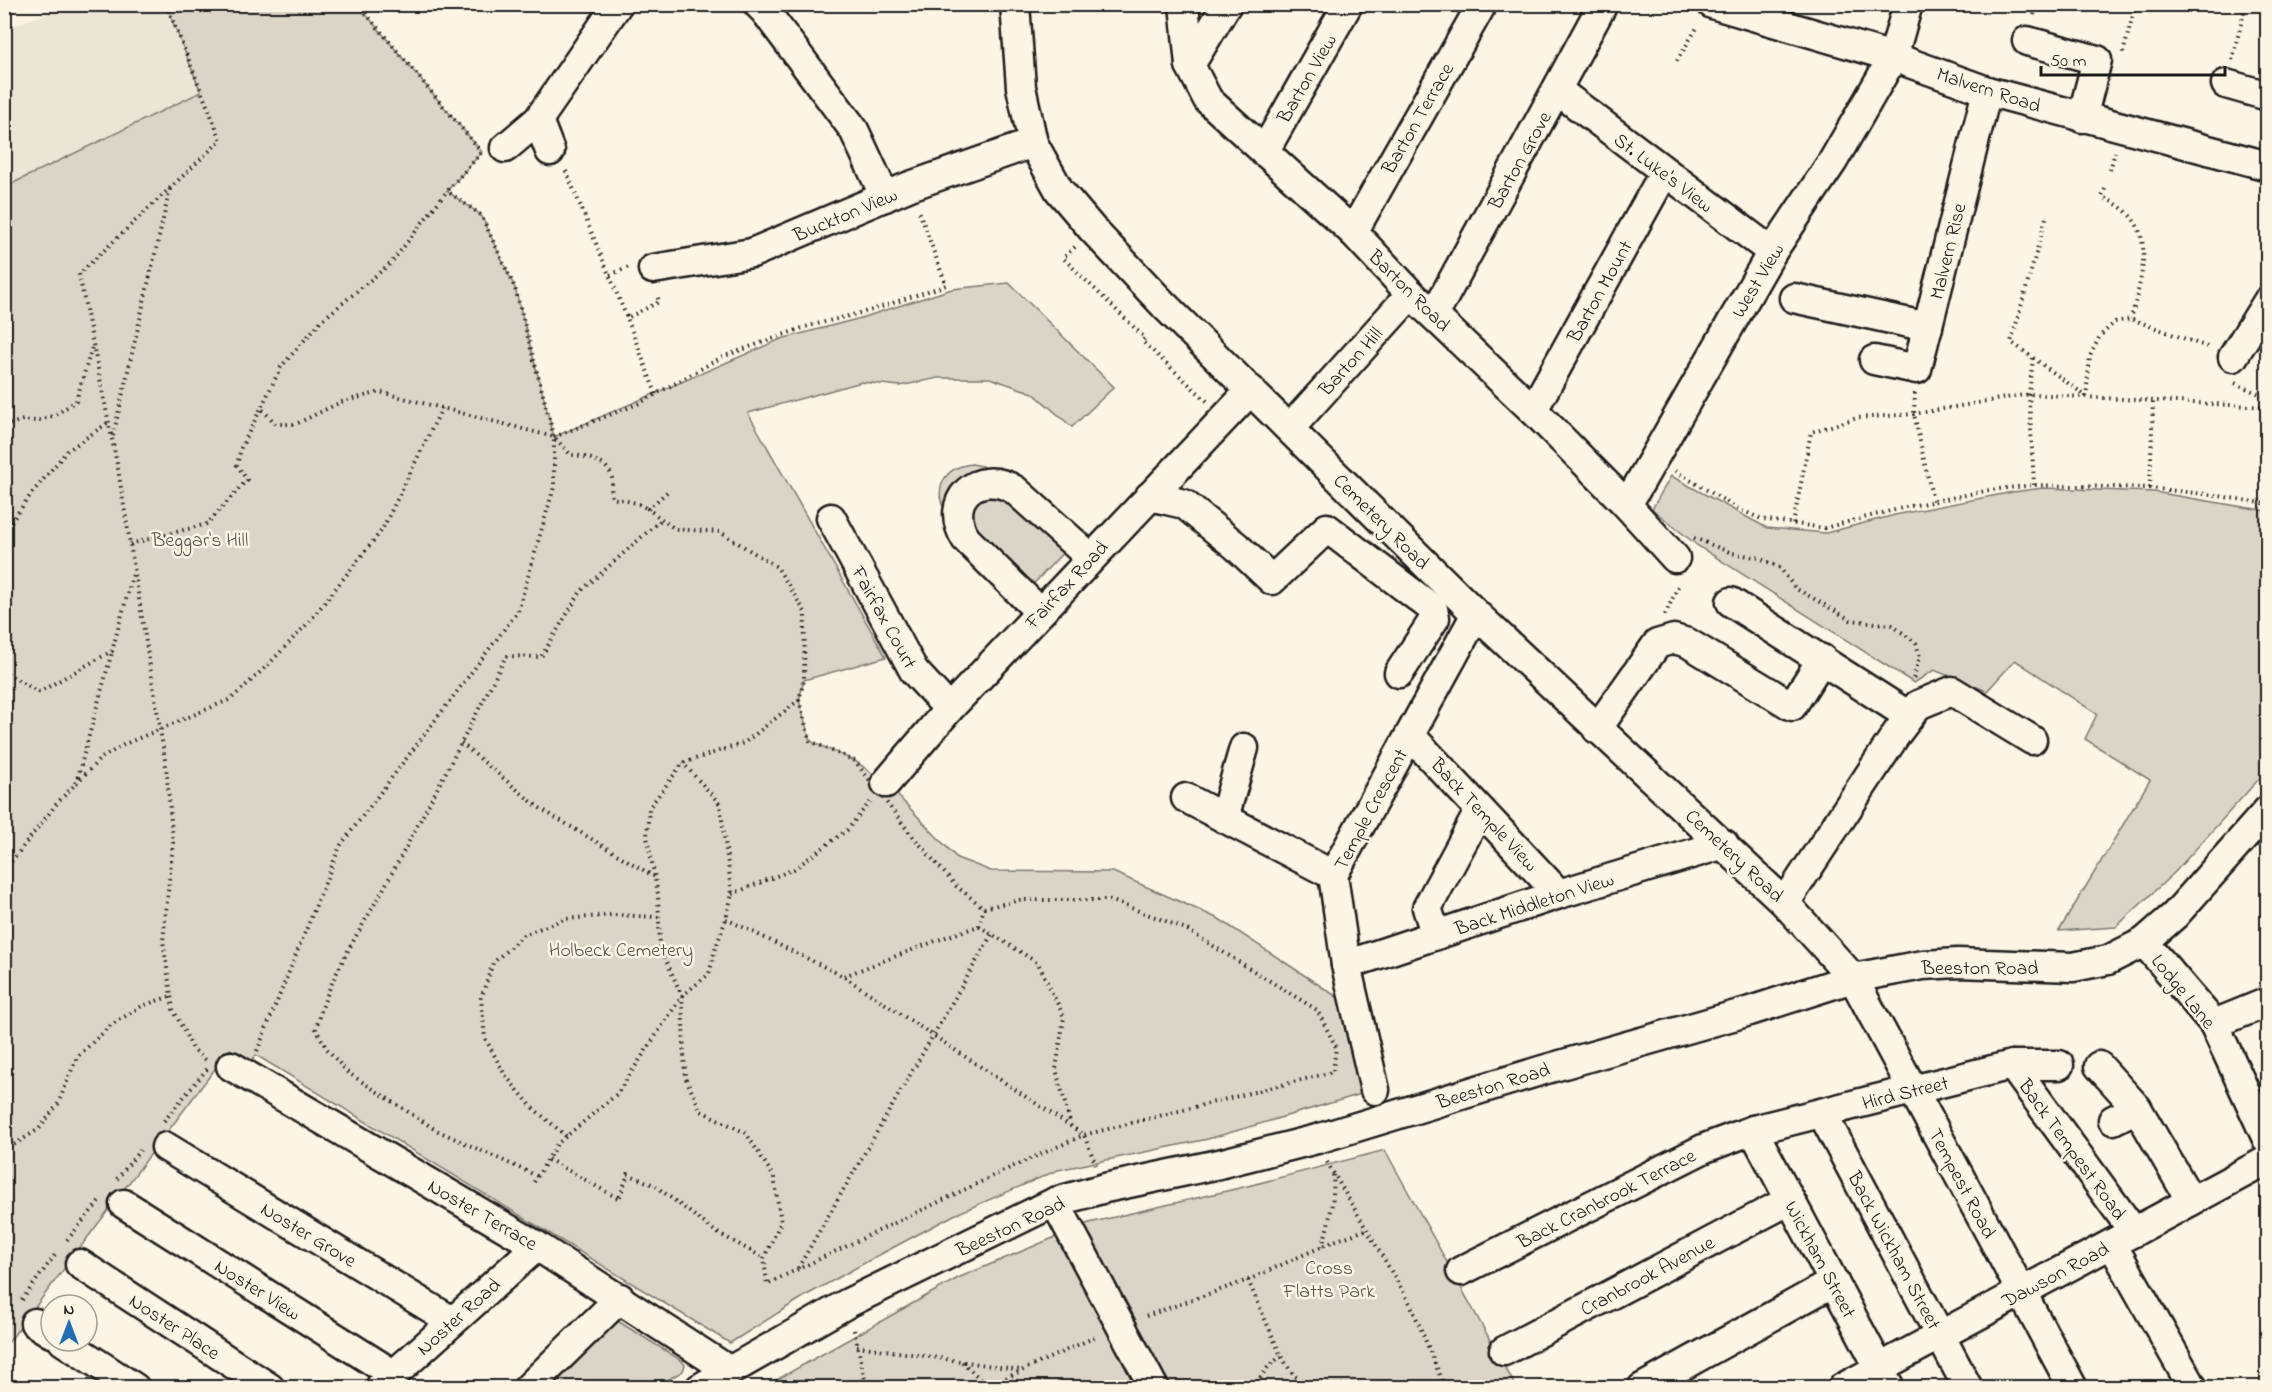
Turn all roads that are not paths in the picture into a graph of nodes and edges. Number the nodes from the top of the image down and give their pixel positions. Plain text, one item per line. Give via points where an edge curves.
1 (618, 4) edge
2 (1015, 4) edge
3 (1184, 4) edge
4 (1227, 4) edge
5 (1348, 4) edge
6 (1482, 4) edge
7 (1603, 4) edge
8 (1908, 4) edge
9 (767, 7) edge
10 (1706, 14) edge
11 (2027, 41) dead end
12 (1893, 57) junction
13 (1190, 65) junction
14 (2226, 84) road end
15 (1557, 90) junction
16 (1987, 91) junction
17 (2268, 96) edge
18 (2082, 118) junction
19 (538, 120) junction
20 (1033, 143) junction
21 (493, 150) road end
22 (550, 151) road end
23 (1264, 152) junction
24 (2268, 166) edge
25 (1664, 173) junction
26 (898, 192) junction
27 (1353, 232) junction
28 (1772, 252) junction
29 (653, 269) road end
30 (1411, 294) junction
31 (1794, 298) dead end
32 (2268, 301) edge
33 (1434, 315) junction
34 (1928, 327) junction
35 (2233, 357) road end
36 (1874, 360) dead end
37 (1251, 390) junction
38 (1533, 410) junction
39 (1290, 428) junction
40 (1150, 496) junction
41 (1627, 505) junction
42 (831, 518) dead end
43 (1091, 558) junction
44 (1675, 558) road end
45 (1731, 602) dead end
46 (1040, 612) junction
47 (1476, 614) junction
48 (1822, 659) junction
49 (1399, 673) dead end
50 (949, 709) junction
51 (1913, 711) junction
52 (1597, 729) junction
53 (1410, 735) junction
54 (2032, 740) dead end
55 (1244, 748) dead end
56 (882, 787) road end
57 (1186, 798) dead end
58 (1480, 810) junction
59 (2268, 810) edge
60 (1224, 818) junction
61 (1724, 844) junction
62 (1333, 875) junction
63 (1559, 894) junction
64 (1785, 903) junction
65 (1436, 935) junction
66 (2144, 942) junction
67 (1346, 965) junction
68 (1853, 978) junction
69 (2268, 1002) edge
70 (2214, 1024) junction
71 (2012, 1065) junction
72 (2059, 1065) dead end
73 (2099, 1066) dead end
74 (238, 1070) road end
75 (1375, 1090) dead end
76 (1913, 1090) junction
77 (1822, 1113) junction
78 (1753, 1130) junction
79 (2268, 1141) edge
80 (166, 1147) dead end
81 (2268, 1160) edge
82 (1790, 1200) junction
83 (2191, 1201) junction
84 (1055, 1202) junction
85 (124, 1204) dead end
86 (2123, 1238) junction
87 (537, 1246) junction
88 (80, 1264) dead end
89 (1461, 1271) dead end
90 (1834, 1282) junction
91 (2021, 1291) junction
92 (620, 1298) junction
93 (452, 1321) junction
94 (1940, 1335) junction
95 (1504, 1351) dead end
96 (81, 1353) edge
97 (1885, 1378) edge
98 (386, 1381) edge
99 (714, 1382) edge
100 (135, 1388) edge
101 (270, 1388) edge
102 (528, 1388) edge
103 (1154, 1388) edge
104 (1642, 1388) edge
105 (1842, 1388) edge
106 (1968, 1388) edge
107 (2073, 1388) edge
108 (2193, 1388) edge

1 - 19 street
2 - 20 street, Cemetery Road via 1022,87
3 - 13 street, Barton Road
4 - 13 street
5 - 23 street, Barton View
6 - 27 street, Barton Terrace
7 - 15 street, Barton Grove
8 - 12 street, West View
9 - 26 street
10 - 12 street, Malvern Road
11 - 18 street via 2097,60
12 - 16 street, Malvern Road
12 - 28 street, West View via 1833,161
13 - 23 street, Barton Road via 1208,100
14 - 17 street
15 - 25 street, St. Luke's View
15 - 33 street, Barton Grove
16 - 18 street, Malvern Road
16 - 34 street, Malvern Rise
18 - 24 street, Malvern Road
19 - 21 street
19 - 22 street
20 - 26 street, Buckton View
20 - 37 street, Cemetery Road via 1059,190 1093,230
23 - 27 street, Barton Road
25 - 28 street, St. Luke's View
25 - 38 street, Barton Mount
26 - 29 street, Buckton View via 752,253
27 - 30 street, Barton Road
28 - 41 street, West View
30 - 33 street, Barton Road
30 - 39 street, Barton Hill
31 - 34 street
32 - 35 street
33 - 38 street, Barton Road
34 - 36 street, Malvern Rise via 1917,369
37 - 39 street, Cemetery Road
37 - 40 street, Fairfax Road
38 - 41 street, Barton Road
39 - 47 street, Cemetery Road
40 - 43 street, Fairfax Road
40 - 49 street via 1184,504 1272,580 1327,528 1432,609 1435,618
41 - 44 street, Barton Road
42 - 50 street, Fairfax Court via 914,671
43 - 46 street, Fairfax Road
43 - 46 street via 1005,484 982,483 963,496 957,518 966,539
45 - 48 street
46 - 50 street, Fairfax Road
47 - 52 street, Cemetery Road
47 - 53 street, Temple Crescent
48 - 51 street
48 - 52 street via 1792,706 1688,643 1674,639 1657,644
50 - 56 street, Fairfax Road
51 - 54 street via 1952,691
51 - 64 street
52 - 61 street, Cemetery Road
53 - 58 street, Back Temple View
53 - 62 street, Temple Crescent
55 - 60 street
57 - 60 street
58 - 63 street, Back Temple View
58 - 65 street via 1427,908
59 - 66 street, Beeston Road via 2175,915
60 - 62 street
61 - 63 street, Back Middleton View
61 - 64 street, Cemetery Road
62 - 67 street, Temple Crescent
63 - 65 street, Back Middleton View
64 - 68 street, Cemetery Road
65 - 67 street, Back Middleton View
66 - 68 street, Beeston Road via 2108,960 2073,967 1958,963
66 - 70 street, Lodge Lane
67 - 75 street, Temple Crescent
68 - 76 street, Tempest Road
68 - 84 street, Beeston Road via 1317,1139
69 - 70 street
70 - 79 street, Lodge Lane
71 - 72 street, Hird Street
71 - 76 street, Hird Street
71 - 86 street, Back Tempest Road
73 - 83 street via 2125,1114
74 - 87 street, Noster Terrace
76 - 77 street, Hird Street
76 - 91 street, Tempest Road
77 - 78 street, Hird Street
77 - 94 street, Back Wickham Street
78 - 82 street, Wickham Street
78 - 89 street, Back Cranbrook Terrace via 1705,1148
80 - 93 street, Noster Grove
81 - 83 street, Dawson Road
82 - 90 street, Wickham Street
82 - 95 street, Cranbrook Avenue
83 - 86 street, Dawson Road
84 - 99 street, Beeston Road via 848,1303
84 - 103 street
85 - 98 street, Noster View
86 - 91 street, Dawson Road
86 - 108 street, Back Tempest Road
87 - 92 street, Noster Terrace
87 - 93 street, Noster Road
88 - 101 street, Noster Place
90 - 97 street, Wickham Street
90 - 104 street
91 - 94 street, Dawson Road
91 - 107 street, Tempest Road
92 - 99 street, Noster Terrace
92 - 102 street
93 - 98 street, Noster Road
94 - 97 street, Dawson Road
94 - 106 street, Back Wickham Street
96 - 100 street
97 - 105 street, Dawson Road

